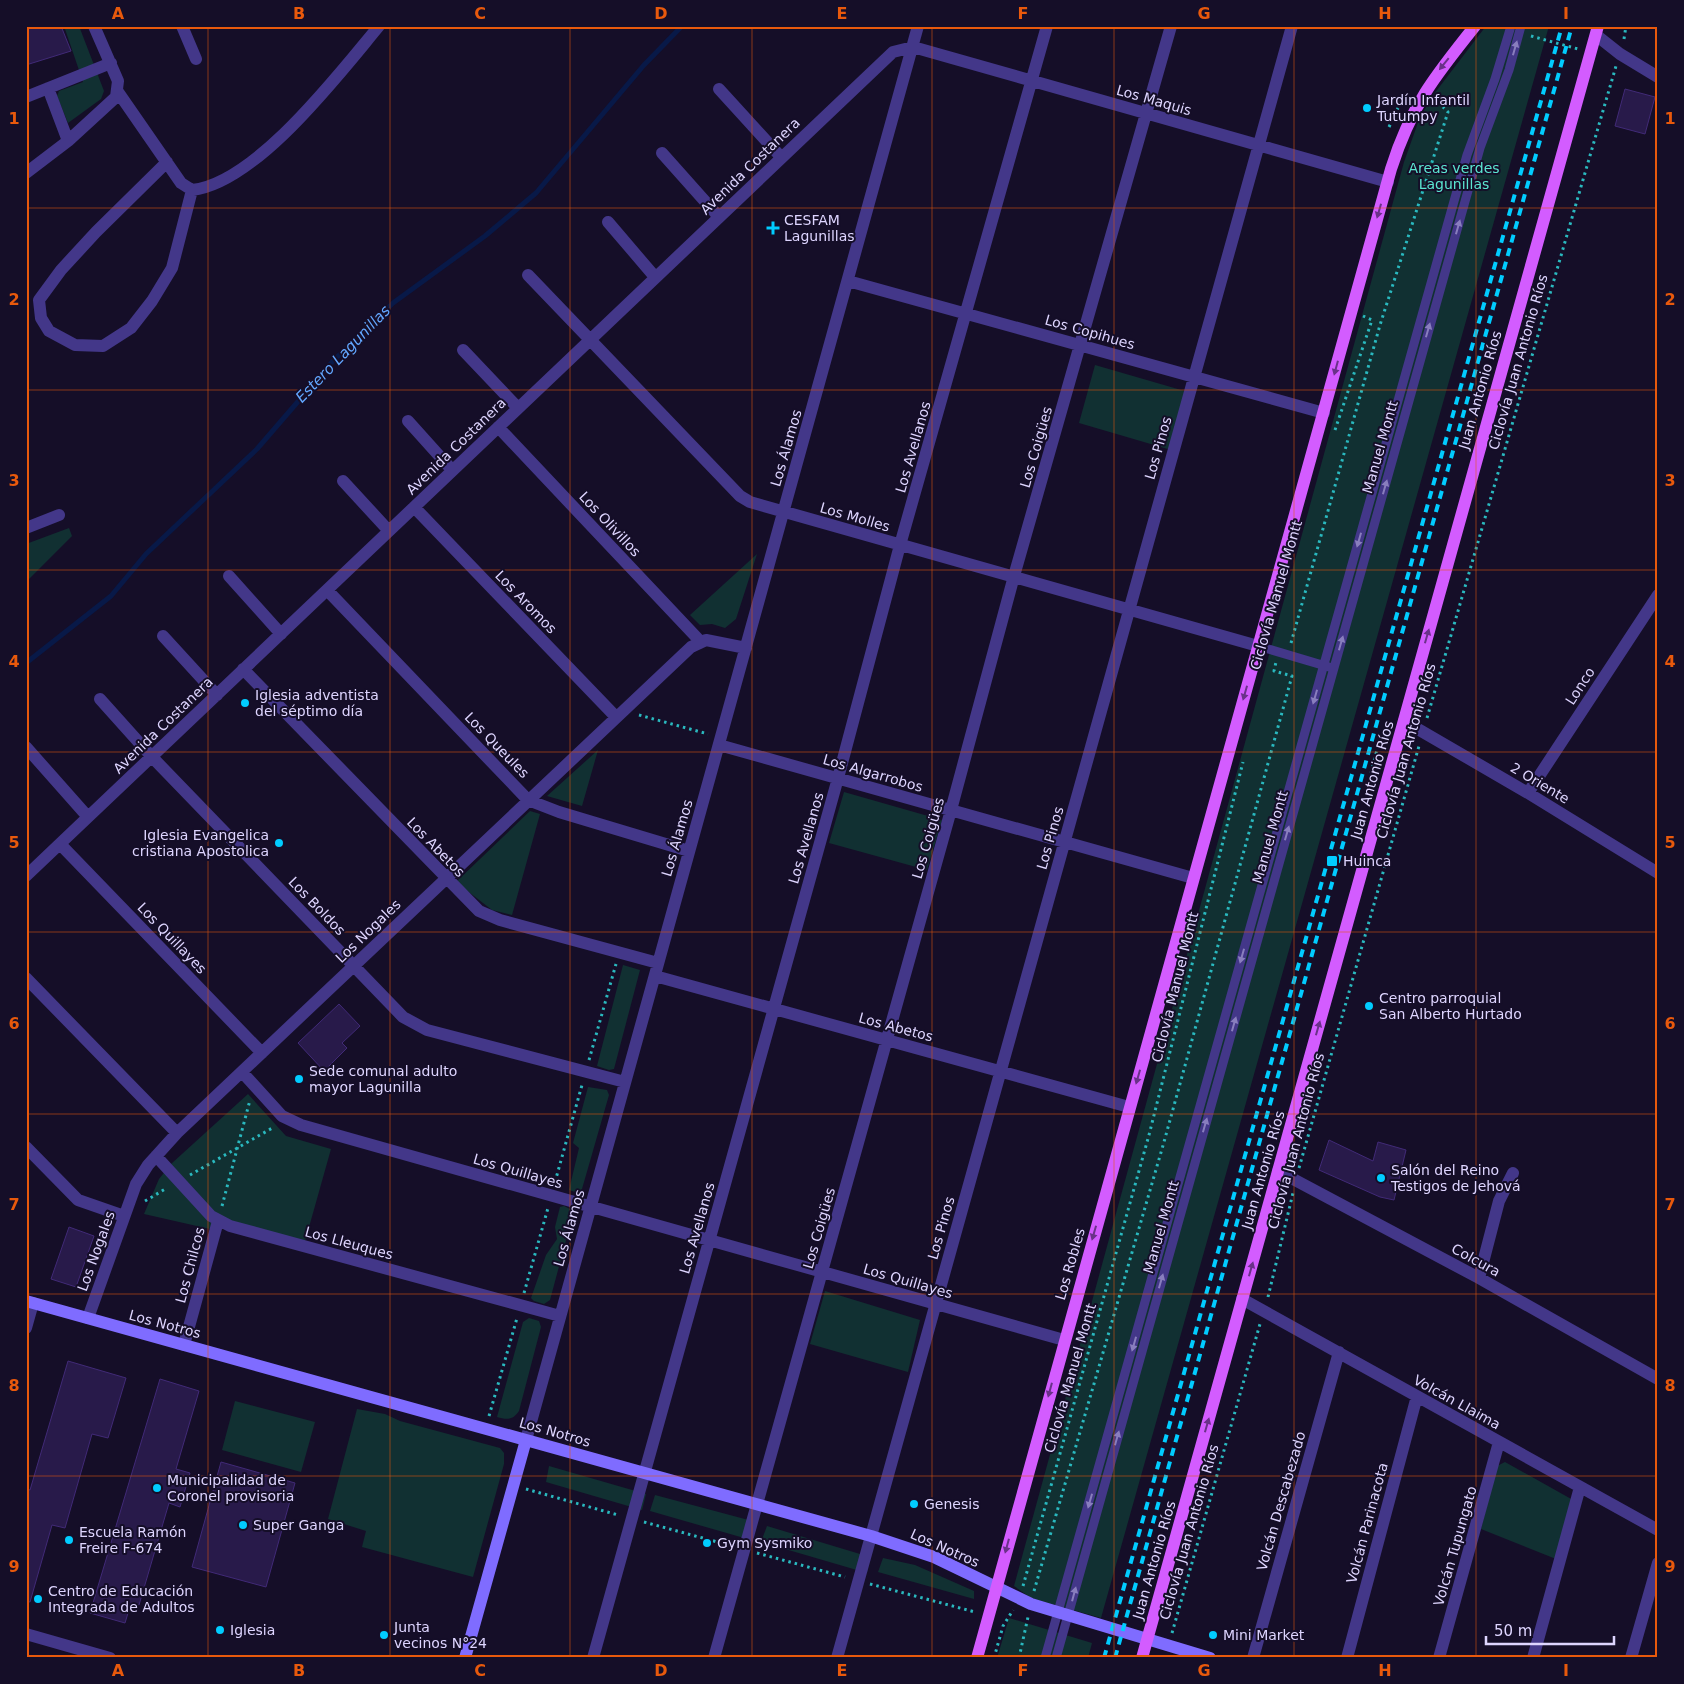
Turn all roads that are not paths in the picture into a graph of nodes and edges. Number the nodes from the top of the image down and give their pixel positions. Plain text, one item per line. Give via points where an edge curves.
1 (94, 26) edge
2 (182, 26) edge
3 (379, 26) edge
4 (918, 26) edge
5 (1047, 26) edge
6 (1170, 26) edge
7 (1292, 26) edge
8 (1475, 26) edge
9 (1511, 26) edge
10 (1521, 26) edge
11 (1597, 31) edge
12 (913, 47) junction
13 (196, 59) dead end
14 (111, 63) junction
15 (1658, 77) edge
16 (1032, 81) junction
17 (48, 88) junction
18 (719, 89) dead end
19 (118, 92) junction
20 (26, 97) edge
21 (1146, 113) junction
22 (68, 141) junction
23 (1258, 145) junction
24 (662, 153) dead end
25 (781, 157) junction
26 (167, 162) junction
27 (26, 173) edge
28 (1388, 182) junction
29 (192, 190) junction
30 (719, 216) junction
31 (608, 222) dead end
32 (528, 275) dead end
33 (655, 277) junction
34 (848, 280) junction
35 (967, 314) junction
36 (590, 340) junction
37 (1081, 346) junction
38 (463, 350) dead end
39 (1194, 377) junction
40 (518, 408) junction
41 (1324, 413) junction
42 (408, 421) dead end
43 (498, 427) junction
44 (452, 470) junction
45 (343, 480) dead end
46 (414, 507) junction
47 (784, 512) junction
48 (60, 515) dead end
49 (28, 523) edge
50 (389, 531) junction
51 (900, 545) junction
52 (229, 576) dead end
53 (1014, 576) junction
54 (327, 590) junction
55 (1658, 595) edge
56 (1129, 609) junction
57 (281, 634) junction
58 (163, 636) dead end
59 (700, 641) junction
60 (1258, 646) junction
61 (746, 648) junction
62 (1324, 666) junction
63 (243, 669) junction
64 (1334, 669) junction
65 (217, 695) junction
66 (100, 699) dead end
67 (619, 714) junction
68 (1404, 720) junction
69 (720, 741) junction
70 (26, 747) edge
71 (152, 757) junction
72 (838, 778) junction
73 (1528, 793) junction
74 (528, 800) junction
75 (951, 810) junction
76 (88, 817) junction
77 (1064, 842) junction
78 (60, 844) junction
79 (689, 851) junction
80 (1658, 873) edge
81 (26, 876) edge
82 (445, 878) junction
83 (1193, 878) junction
84 (658, 963) junction
85 (353, 966) junction
86 (654, 976) junction
87 (26, 978) edge
88 (774, 1009) junction
89 (886, 1040) junction
90 (262, 1053) junction
91 (242, 1072) junction
92 (1000, 1072) junction
93 (625, 1082) junction
94 (1129, 1107) junction
95 (177, 1133) junction
96 (26, 1147) edge
97 (156, 1156) junction
98 (1278, 1171) junction
99 (1513, 1173) dead end
100 (591, 1206) junction
101 (124, 1216) junction
102 (218, 1221) junction
103 (709, 1240) junction
104 (822, 1272) junction
105 (1479, 1278) junction
106 (1242, 1299) junction
107 (30, 1302) edge
108 (935, 1304) junction
109 (560, 1316) junction
110 (88, 1318) junction
111 (26, 1328) edge
112 (1064, 1340) junction
113 (184, 1345) junction
114 (1339, 1352) junction
115 (1658, 1379) edge
116 (1417, 1396) junction
117 (526, 1440) junction
118 (1499, 1442) junction
119 (644, 1473) junction
120 (1580, 1487) junction
121 (757, 1504) junction
122 (1658, 1530) edge
123 (871, 1536) junction
124 (1658, 1563) edge
125 (996, 1588) junction
126 (1063, 1614) junction
127 (26, 1634) edge
128 (1147, 1639) junction
129 (110, 1658) edge
130 (465, 1658) edge
131 (593, 1658) edge
132 (714, 1658) edge
133 (837, 1658) edge
134 (977, 1658) edge
135 (1045, 1658) edge
136 (1056, 1658) edge
137 (1142, 1658) edge
138 (1210, 1658) edge
139 (1253, 1658) edge
140 (1347, 1658) edge
141 (1439, 1658) edge
142 (1533, 1658) edge
143 (1631, 1658) edge

1 - 14 street
2 - 13 street
3 - 29 street via 325,91 266,152 210,188
4 - 12 street, Los Álamos
5 - 16 street, Los Avellanos
6 - 21 street, Los Coigües
7 - 23 street, Los Pinos
8 -> 28 main road via 1422,96 1404,130
9 -> 62 lane, Manuel Montt via 1467,155
64 -> 10 lane, Manuel Montt via 1480,148 1509,70
11 - 15 street via 1620,54
68 -> 11 main road, Juan Antonio Ríos
12 - 16 street, Los Maquis
12 - 25 street, Avenida Costanera via 889,55
12 - 34 street, Los Álamos
14 - 17 street
14 - 19 street via 118,81
16 - 21 street, Los Maquis
16 - 35 street, Los Avellanos
17 - 20 street
17 - 22 street
18 - 25 street
19 - 22 street via 112,102
19 - 26 street
21 - 23 street, Los Maquis
21 - 37 street, Los Coigües
22 - 27 street
23 - 28 street, Los Maquis
23 - 39 street, Los Pinos
24 - 30 street
25 - 30 street, Avenida Costanera
26 - 29 street via 181,183
26 - 29 street via 79,251 40,300 40,318 49,330 75,345 103,346 131,328 172,268
28 -> 41 main road
30 - 33 street, Avenida Costanera
31 - 33 street
32 - 36 street, Los Molles
33 - 36 street, Avenida Costanera
34 - 35 street, Los Copihues
34 - 47 street, Los Álamos
35 - 37 street, Los Copihues
35 - 51 street, Los Avellanos
36 - 40 street, Avenida Costanera
36 - 47 street, Los Molles via 740,496
37 - 39 street, Los Copihues
37 - 53 street, Los Coigües
38 - 40 street
39 - 41 street, Los Copihues
39 - 56 street, Los Pinos
40 - 43 street, Avenida Costanera
41 - 60 main road
42 - 44 street
43 - 44 street, Avenida Costanera
43 - 59 street, Los Olivillos
44 - 46 street, Avenida Costanera
45 - 50 street
46 - 50 street, Avenida Costanera
46 - 67 street, Los Aromos
47 - 51 street, Los Molles
47 - 61 street, Los Álamos
48 - 49 street
50 - 54 street, Avenida Costanera
51 - 53 street, Los Molles
51 - 72 street, Los Avellanos
52 - 57 street
53 - 56 street, Los Molles
53 - 75 street, Los Coigües
54 - 57 street, Avenida Costanera
54 - 74 street, Los Queules
55 - 73 street, Lonco
56 - 60 street, Los Molles
56 - 77 street, Los Pinos
57 - 63 street, Avenida Costanera
58 - 65 street
59 - 61 street
59 - 67 street, Los Nogales
60 - 62 lane
60 -> 83 main road
61 - 69 street, Los Álamos
62 - 64 lane
62 -> 126 lane, Manuel Montt
63 - 65 street, Avenida Costanera
63 - 82 street, Los Abetos
126 -> 64 lane, Manuel Montt
65 - 71 street, Avenida Costanera
66 - 71 street, Los Boldos
67 - 74 street, Los Nogales
68 - 73 street, 2 Oriente
98 -> 68 main road, Juan Antonio Ríos
69 - 72 street, Los Algarrobos
69 - 79 street, Los Álamos
70 - 76 street
71 - 76 street, Avenida Costanera
71 - 85 street, Los Boldos
72 - 75 street, Los Algarrobos
72 - 88 street, Los Avellanos
73 - 80 street, 2 Oriente
74 - 79 street, Los Queules
74 - 82 street, Los Nogales
75 - 77 street, Los Algarrobos
75 - 89 street, Los Coigües
76 - 78 street, Avenida Costanera
77 - 83 street, Los Algarrobos
77 - 92 street, Los Pinos
78 - 81 street, Avenida Costanera
78 - 90 street, Los Quillayes
79 - 84 street, Los Álamos
82 - 84 street, Los Abetos via 470,904 490,916
82 - 85 street, Los Nogales
83 -> 94 main road, Los Robles
84 - 86 street, Los Álamos
85 - 90 street, Los Nogales
85 - 93 street, Los Boldos via 397,1011 419,1026
86 - 88 street, Los Abetos
86 - 93 street, Los Álamos
87 - 95 street
88 - 89 street, Los Abetos
88 - 103 street, Los Avellanos
89 - 92 street, Los Abetos
89 - 104 street, Los Coigües
90 - 91 street, Los Nogales
91 - 95 street, Los Nogales
91 - 100 street, Los Quillayes via 288,1120
92 - 94 street, Los Abetos
92 - 108 street, Los Pinos
93 - 100 street, Los Álamos
94 -> 112 main road, Los Robles
95 - 97 street, Los Nogales
96 - 101 street via 78,1200
97 - 101 street, Los Nogales via 136,1184
97 - 102 street, Los Lleuques
98 - 105 street, Colcura
106 -> 98 main road, Juan Antonio Ríos
99 - 105 street via 1499,1201
100 - 103 street, Los Quillayes
100 - 109 street, Los Álamos
101 - 110 street, Los Nogales
102 - 109 street, Los Lleuques
102 - 113 street, Los Chilcos
103 - 104 street, Los Quillayes
103 - 119 street, Los Avellanos
104 - 108 street, Los Quillayes
104 - 121 street, Los Coigües
105 - 115 street, Colcura
106 - 114 street, Volcán Llaima
128 -> 106 main road, Juan Antonio Ríos
107 - 110 street, Los Notros
107 - 111 street
108 - 112 street, Los Quillayes
108 - 123 street, Los Pinos
109 - 117 street, Los Álamos
110 - 113 street, Los Notros
112 -> 125 main road, Los Robles
113 - 117 street, Los Notros
114 - 116 street, Volcán Llaima
114 - 139 street, Volcán Descabezado
116 - 118 street, Volcán Llaima
116 - 140 street, Volcán Parinacota
117 - 119 street, Los Notros
117 - 130 street, Los Álamos
118 - 120 street, Volcán Llaima
118 - 141 street, Volcán Tupungato
119 - 121 street, Los Notros
119 - 131 street, Los Avellanos
120 - 122 street, Volcán Llaima
120 - 142 street
121 - 123 street, Los Notros
121 - 132 street, Los Coigües
123 - 125 street, Los Notros via 934,1557
123 - 133 street, Los Pinos
124 - 143 street
125 - 126 street, Los Notros
125 - 134 main road, Los Robles
126 - 128 street, Los Notros
126 - 135 lane, Manuel Montt
126 - 136 lane, Manuel Montt
127 - 129 street
128 - 137 main road, Juan Antonio Ríos
128 - 138 street, Los Notros

